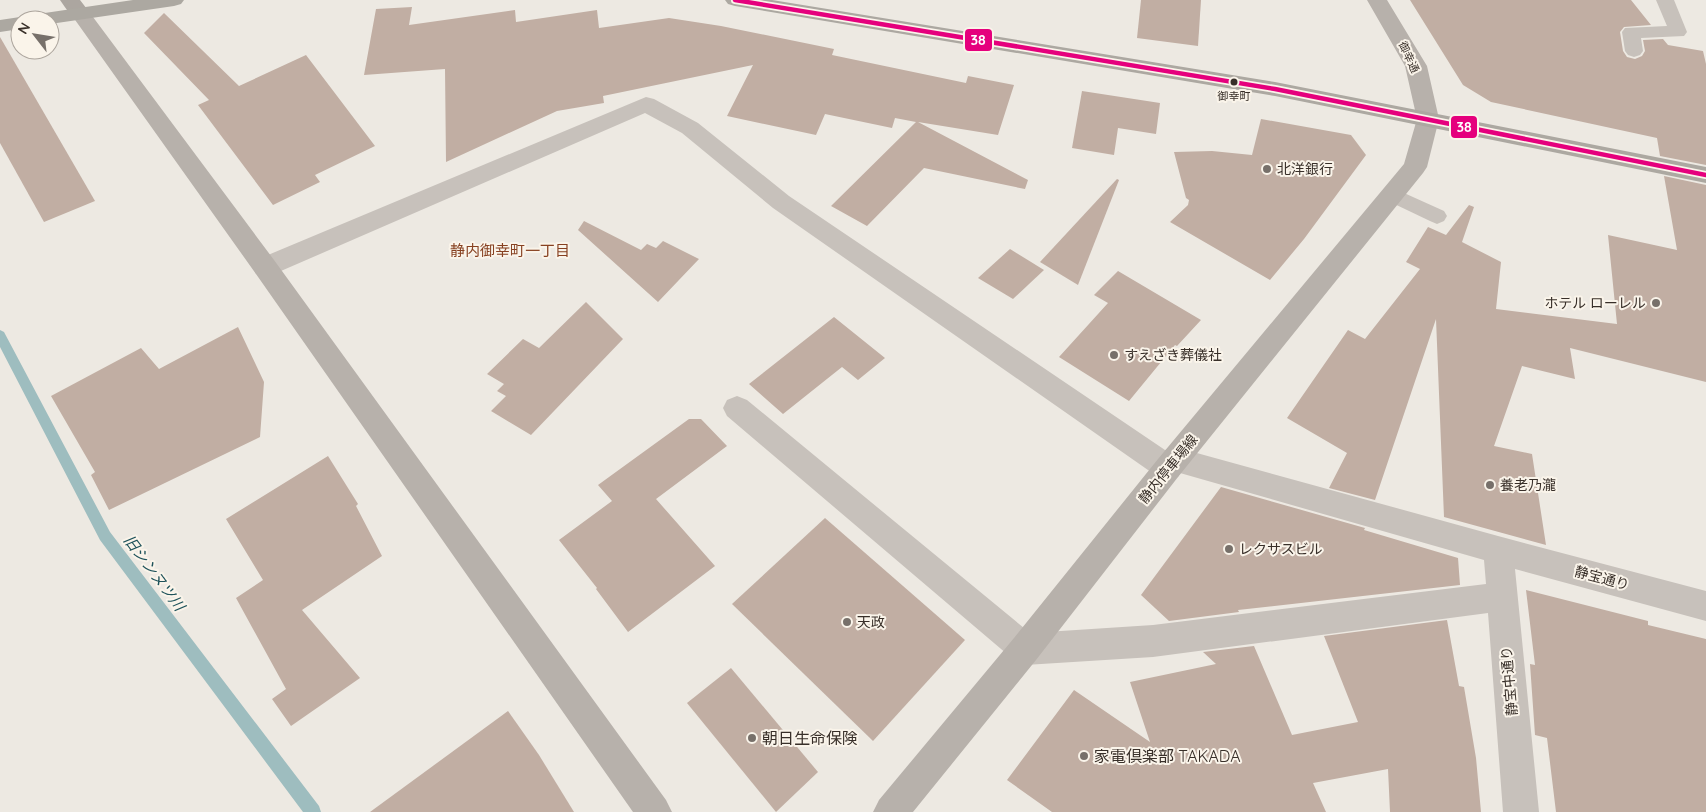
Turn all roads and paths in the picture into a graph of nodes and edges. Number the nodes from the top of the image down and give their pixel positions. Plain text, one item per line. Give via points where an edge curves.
1 (174, 0) edge
2 (736, 0) edge
3 (1377, 0) edge
4 (1666, 0) edge
5 (75, 7) edge
6 (60, 12) edge
7 (1634, 51) dead end
8 (1428, 119) junction
9 (1706, 175) edge
10 (1393, 195) junction
11 (1437, 216) dead end
12 (265, 267) junction
13 (737, 408) dead end
14 (1172, 464) junction
15 (1498, 550) junction
16 (1501, 597) junction
17 (1706, 606) edge
18 (1025, 648) junction
19 (654, 812) edge
20 (891, 812) edge
21 (1520, 812) edge

1 - 5 highway
2 - 8 highway via 1266,88
3 - 8 street, 御幸通 via 1416,66
4 - 7 lane via 1678,32 1631,32
5 - 6 highway
5 - 12 street
8 - 9 highway
8 - 10 street, 静内停車場線 via 1415,167
10 - 11 lane
10 - 14 street, 静内停車場線
12 - 14 street, 静宝通り via 646,104 690,128 780,202
12 - 19 street
13 - 18 street
14 - 15 street, 静宝通り
14 - 18 street, 静内停車場線
15 - 16 street, 静宝中通り
15 - 17 street, 静宝通り
16 - 18 street via 1153,641
16 - 21 street, 静宝中通り
18 - 20 street, 静内停車場線

